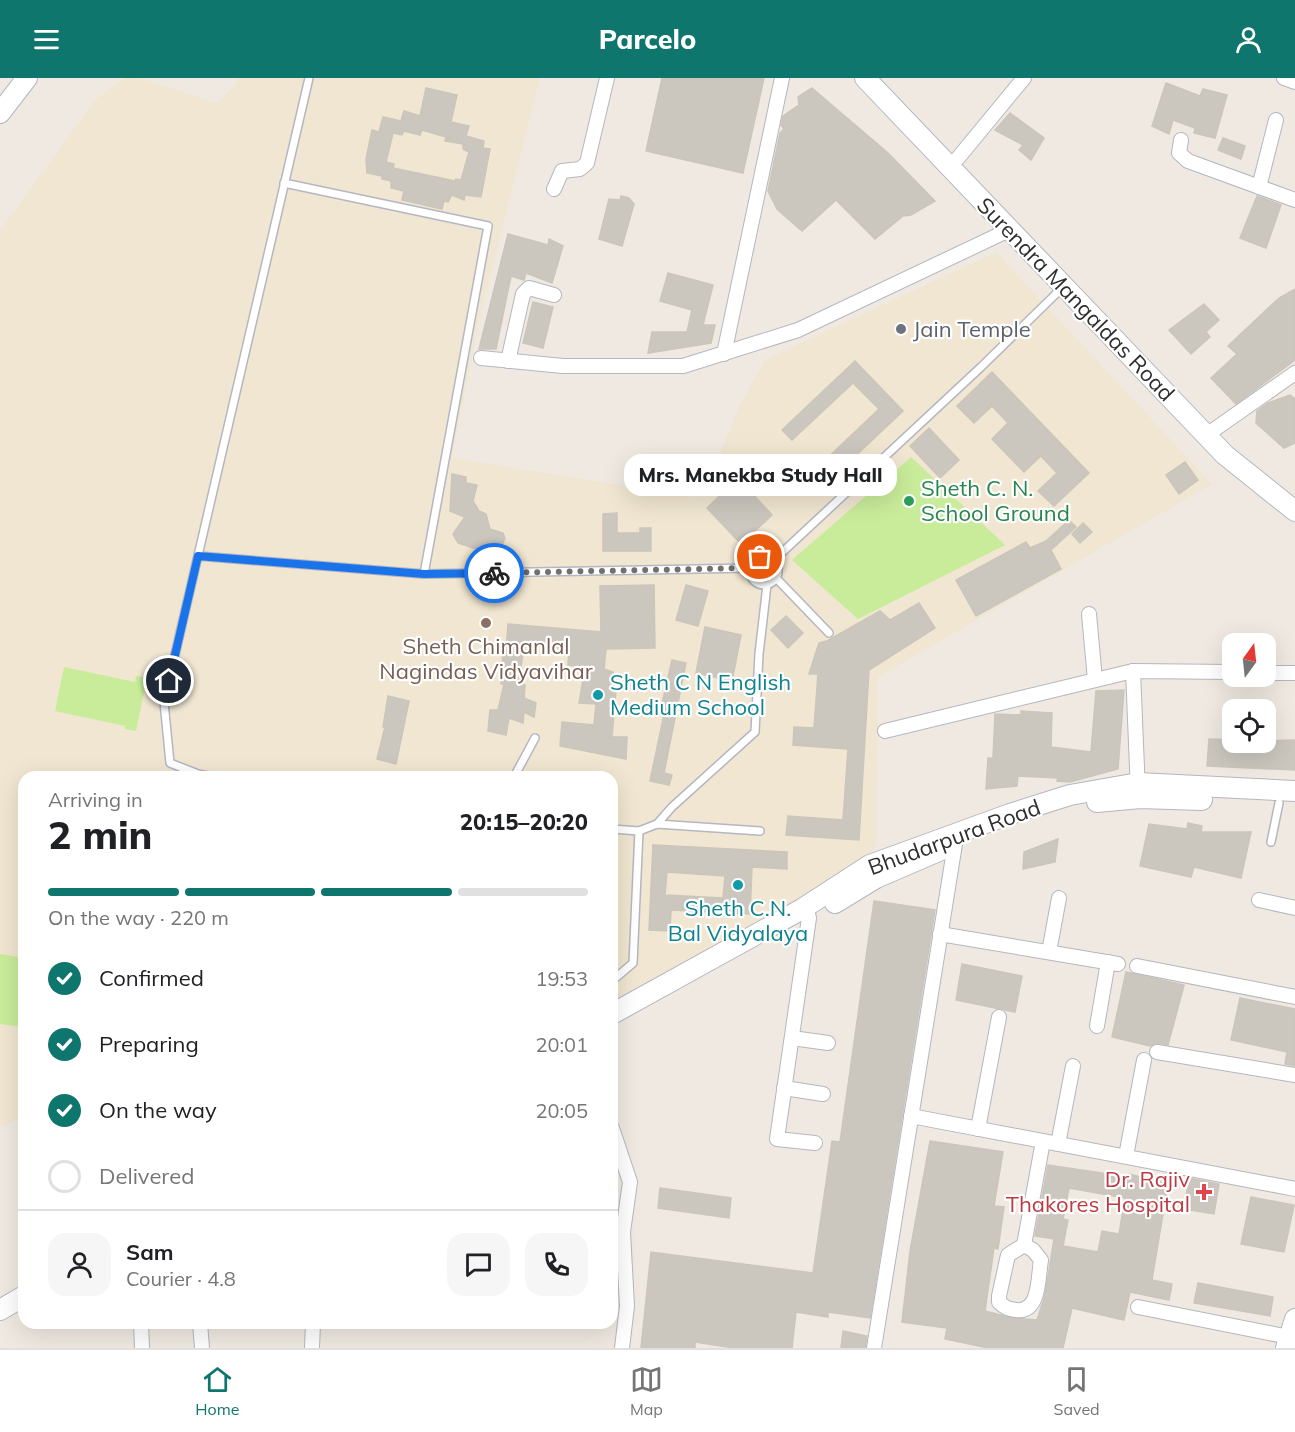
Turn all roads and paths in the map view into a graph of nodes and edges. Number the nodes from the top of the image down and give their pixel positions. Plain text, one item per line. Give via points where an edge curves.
1 (27, 78) edge
2 (309, 78) edge
3 (607, 78) edge
4 (782, 78) edge
5 (865, 78) edge
6 (882, 78) edge
7 (1024, 78) edge
8 (1284, 78) edge
9 (1295, 82) edge
10 (0, 113) edge
11 (1276, 120) dead end
12 (1181, 140) dead end
13 (958, 158) junction
14 (284, 183) junction
15 (1259, 187) junction
16 (554, 189) dead end
17 (1295, 200) edge
18 (1009, 230) junction
19 (1063, 286) junction
20 (554, 295) dead end
21 (724, 354) junction
22 (481, 358) dead end
23 (508, 361) junction
24 (1295, 373) edge
25 (1215, 429) junction
26 (1295, 498) edge
27 (1295, 511) edge
28 (198, 556) junction
29 (774, 560) junction
30 (750, 568) junction
31 (424, 574) junction
32 (776, 578) junction
33 (767, 585) junction
34 (1089, 614) dead end
35 (829, 633) dead end
36 (1133, 671) junction
37 (1222, 672) edge
38 (1276, 673) edge
39 (1295, 674) edge
40 (1095, 680) junction
41 (885, 731) dead end
42 (535, 738) dead end
43 (190, 771) edge
44 (517, 771) edge
45 (1138, 791) junction
46 (1290, 800) edge
47 (657, 824) junction
48 (618, 829) edge
49 (639, 831) junction
50 (760, 831) dead end
51 (956, 838) junction
52 (1271, 842) dead end
53 (1059, 898) dead end
54 (1259, 900) dead end
55 (1295, 908) edge
56 (808, 912) junction
57 (940, 934) junction
58 (1049, 952) junction
59 (1137, 966) dead end
60 (701, 972) junction
61 (618, 976) edge
62 (1295, 997) edge
63 (618, 1011) edge
64 (999, 1017) dead end
65 (618, 1022) edge
66 (1097, 1026) dead end
67 (792, 1038) junction
68 (828, 1043) dead end
69 (1157, 1052) dead end
70 (1144, 1060) dead end
71 (1073, 1066) dead end
72 (1295, 1075) edge
73 (784, 1088) junction
74 (823, 1094) dead end
75 (911, 1116) junction
76 (978, 1129) junction
77 (1043, 1142) junction
78 (815, 1143) dead end
79 (1058, 1144) junction
80 (618, 1146) edge
81 (1126, 1156) junction
82 (1295, 1189) edge
83 (1024, 1245) junction
84 (18, 1285) edge
85 (0, 1295) edge
86 (18, 1300) edge
87 (1138, 1307) dead end
88 (0, 1310) edge
89 (141, 1329) edge
90 (200, 1329) edge
91 (313, 1329) edge
92 (1290, 1334) edge
93 (142, 1348) edge
94 (202, 1348) edge
95 (312, 1348) edge
96 (622, 1348) edge
97 (874, 1348) edge

1 - 10 main road
2 - 14 lane
3 - 16 street via 586,163 580,169 562,171
4 - 21 street
5 - 18 main road, Surendra Mangaldas Road
6 - 13 main road, Surendra Mangaldas Road
7 - 13 street
8 - 9 street
11 - 15 street
12 - 15 street via 1179,153 1188,161
13 - 25 main road, Surendra Mangaldas Road
14 - 28 lane
14 - 31 lane via 488,226
15 - 17 street
18 - 19 main road, Surendra Mangaldas Road
18 - 21 street via 798,330
19 - 27 main road, Surendra Mangaldas Road via 1225,455
19 - 29 lane
20 - 23 street via 529,288 523,294
21 - 23 street via 683,366 563,366
22 - 23 street
24 - 25 street
25 - 26 main road, Surendra Mangaldas Road
28 - 31 lane
28 - 43 lane via 164,702 170,763
29 - 30 lane via 760,557
29 - 32 lane via 778,567
30 - 31 lane
30 - 33 lane via 752,579
32 - 33 lane
32 - 35 lane
33 - 47 lane via 755,732
34 - 40 street
36 - 37 street
36 - 40 street
36 - 45 street
38 - 39 street
40 - 41 street
42 - 44 lane
45 - 46 main road, Bhudarpura Road
45 - 51 main road, Bhudarpura Road
46 - 52 lane
47 - 49 lane
47 - 50 lane
48 - 49 lane
49 - 61 lane via 633,963
51 - 56 main road, Bhudarpura Road
51 - 57 street
53 - 58 street
54 - 55 street
56 - 60 main road, Bhudarpura Road
56 - 67 street
57 - 58 street
57 - 75 street
58 - 66 street via 1113,963
59 - 62 street
60 - 63 main road, Bhudarpura Road
60 - 65 main road, Bhudarpura Road
64 - 76 street
67 - 68 street
67 - 73 street
69 - 72 street
70 - 81 street
71 - 79 street
73 - 74 street
73 - 78 street via 777,1139
75 - 76 street
75 - 97 street
76 - 77 street
77 - 79 street
77 - 83 street
79 - 81 street
80 - 96 street via 630,1182 624,1232 627,1306
81 - 82 street
83 - 83 street via 1008,1255 999,1302 1006,1308 1025,1311 1035,1299 1041,1260
84 - 85 main road
86 - 88 main road
87 - 92 street
89 - 93 street
90 - 94 street
91 - 95 street

